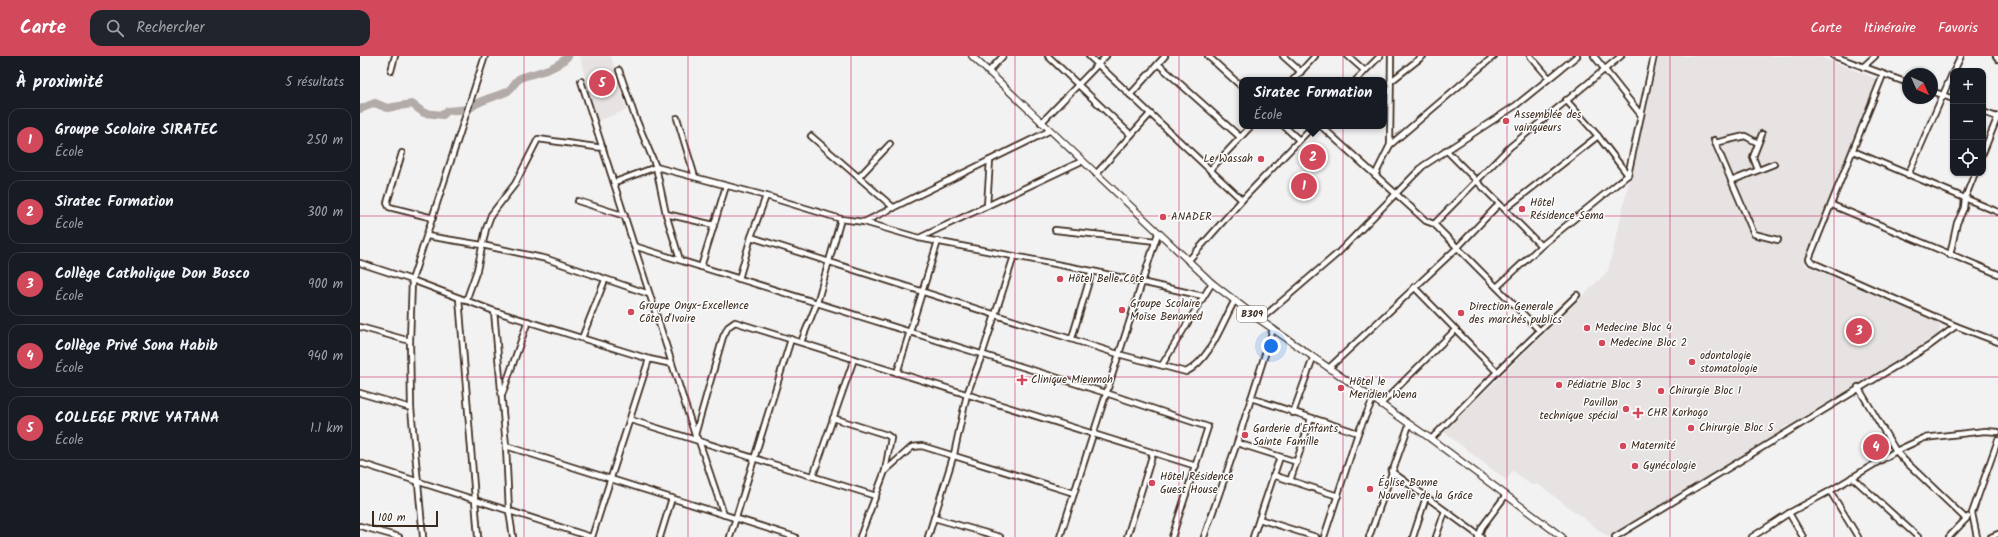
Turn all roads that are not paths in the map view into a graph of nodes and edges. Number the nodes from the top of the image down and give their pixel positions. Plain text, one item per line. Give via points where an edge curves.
1 (395, 56) edge
2 (486, 56) edge
3 (972, 56) edge
4 (1003, 56) edge
5 (1048, 56) edge
6 (1089, 56) edge
7 (1106, 56) edge
8 (1165, 56) edge
9 (1208, 56) edge
10 (1283, 56) edge
11 (1316, 56) edge
12 (1348, 56) edge
13 (1380, 56) edge
14 (1391, 56) edge
15 (1423, 56) edge
16 (1494, 56) edge
17 (1530, 56) edge
18 (1577, 56) edge
19 (1594, 56) edge
20 (1621, 56) edge
21 (1654, 56) edge
22 (1834, 56) edge
23 (1875, 56) edge
24 (1961, 56) edge
25 (1996, 56) edge
26 (1998, 59) edge
27 (1098, 64) junction
28 (1158, 64) junction
29 (1863, 67) junction
30 (1955, 68) edge
31 (1604, 69) junction
32 (619, 70) dead end
33 (391, 71) dead end
34 (1365, 71) junction
35 (988, 72) junction
36 (1300, 72) junction
37 (1883, 75) junction
38 (1296, 77) edge
39 (1359, 77) edge
40 (1549, 78) junction
41 (1950, 78) edge
42 (581, 81) dead end
43 (1390, 82) junction
44 (1902, 82) edge
45 (1239, 84) edge
46 (1078, 85) junction
47 (1938, 94) edge
48 (1130, 95) junction
49 (1942, 95) junction
50 (1950, 98) edge
51 (1566, 100) junction
52 (1986, 113) edge
53 (1150, 114) junction
54 (1641, 115) junction
55 (1998, 117) edge
56 (677, 118) dead end
57 (1041, 123) junction
58 (1248, 129) edge
59 (1287, 129) edge
60 (1310, 129) edge
61 (1324, 129) edge
62 (1050, 131) junction
63 (1762, 134) dead end
64 (1132, 135) junction
65 (811, 136) dead end
66 (1598, 136) junction
67 (1240, 137) junction
68 (1299, 140) junction
69 (1758, 143) junction
70 (890, 144) dead end
71 (1390, 146) junction
72 (1986, 146) edge
73 (603, 148) junction
74 (1446, 150) junction
75 (1853, 151) junction
76 (402, 153) dead end
77 (990, 160) junction
78 (1082, 161) junction
79 (1774, 164) dead end
80 (656, 167) junction
81 (1210, 170) junction
82 (1758, 170) junction
83 (1096, 174) junction
84 (1375, 174) junction
85 (1628, 175) junction
86 (1908, 175) junction
87 (1974, 176) edge
88 (695, 177) junction
89 (859, 177) junction
90 (1476, 181) junction
91 (1731, 181) junction
92 (614, 182) junction
93 (726, 186) junction
94 (1396, 194) junction
95 (766, 196) junction
96 (1965, 198) junction
97 (1242, 200) junction
98 (578, 202) dead end
99 (1499, 204) junction
100 (1832, 205) junction
101 (987, 206) junction
102 (894, 208) junction
103 (1504, 209) junction
104 (1998, 212) edge
105 (666, 214) junction
106 (625, 216) junction
107 (433, 218) junction
108 (841, 219) junction
109 (864, 222) junction
110 (1434, 224) junction
111 (714, 225) junction
112 (1055, 230) dead end
113 (1158, 233) junction
114 (427, 236) junction
115 (750, 237) junction
116 (919, 238) junction
117 (1778, 240) dead end
118 (938, 241) junction
119 (1156, 241) junction
120 (482, 245) junction
121 (634, 246) junction
122 (1458, 246) junction
123 (1541, 246) junction
124 (1950, 255) junction
125 (1014, 256) junction
126 (680, 260) junction
127 (1188, 261) junction
128 (828, 262) junction
129 (360, 263) edge
130 (701, 267) junction
131 (1092, 271) junction
132 (1998, 274) edge
133 (739, 279) junction
134 (412, 280) junction
135 (606, 280) junction
136 (1142, 282) junction
137 (1212, 283) junction
138 (1414, 287) junction
139 (1497, 287) junction
140 (924, 290) junction
141 (649, 294) junction
142 (1577, 295) dead end
143 (1203, 296) junction
144 (459, 298) junction
145 (1235, 300) junction
146 (466, 301) junction
147 (817, 303) junction
148 (494, 311) junction
149 (996, 315) junction
150 (1260, 320) junction
151 (528, 321) junction
152 (1956, 326) junction
153 (360, 327) edge
154 (1273, 329) junction
155 (1456, 329) junction
156 (1540, 330) junction
157 (911, 333) junction
158 (582, 338) junction
159 (1072, 338) junction
160 (791, 339) junction
161 (410, 341) junction
162 (801, 342) junction
163 (1998, 342) edge
164 (1118, 354) junction
165 (982, 355) junction
166 (1313, 358) junction
167 (648, 359) junction
168 (854, 359) junction
169 (672, 364) junction
170 (1162, 365) junction
171 (1329, 368) junction
172 (1497, 372) junction
173 (897, 373) junction
174 (1858, 388) junction
175 (360, 392) edge
176 (1106, 393) junction
177 (967, 394) junction
178 (501, 397) junction
179 (1251, 398) junction
180 (1373, 399) junction
181 (1380, 404) junction
182 (411, 408) junction
183 (1293, 413) junction
184 (833, 418) junction
185 (1311, 418) junction
186 (631, 420) junction
187 (1409, 425) junction
188 (1998, 432) edge
189 (1094, 433) junction
190 (1358, 433) junction
191 (695, 435) junction
192 (1431, 439) junction
193 (1998, 440) edge
194 (699, 441) junction
195 (1237, 443) junction
196 (506, 446) junction
197 (1896, 451) junction
198 (1154, 453) junction
199 (954, 454) junction
200 (754, 457) junction
201 (1280, 457) junction
202 (1297, 462) junction
203 (360, 463) edge
204 (1196, 466) junction
205 (885, 471) junction
206 (1391, 471) junction
207 (1273, 475) junction
208 (813, 476) junction
209 (1852, 477) junction
210 (611, 479) junction
211 (418, 481) junction
212 (1290, 481) junction
213 (1830, 491) junction
214 (1074, 493) junction
215 (1506, 495) junction
216 (876, 496) junction
217 (1338, 496) junction
218 (1426, 497) junction
219 (672, 498) junction
220 (475, 500) junction
221 (509, 511) junction
222 (1445, 511) junction
223 (1788, 513) junction
224 (1972, 513) junction
225 (724, 515) junction
226 (736, 518) junction
227 (934, 518) junction
228 (1259, 519) junction
229 (1966, 519) junction
230 (360, 526) edge
231 (1998, 534) edge
232 (992, 536) edge
233 (1479, 536) edge
234 (399, 537) edge
235 (423, 537) edge
236 (478, 537) edge
237 (513, 537) edge
238 (591, 537) edge
239 (660, 537) edge
240 (730, 537) edge
241 (795, 537) edge
242 (860, 537) edge
243 (928, 537) edge
244 (1000, 537) edge
245 (1060, 537) edge
246 (1127, 537) edge
247 (1172, 537) edge
248 (1204, 537) edge
249 (1253, 537) edge
250 (1316, 537) edge
251 (1324, 537) edge
252 (1370, 537) edge
253 (1413, 537) edge
254 (1436, 537) edge
255 (1562, 537) edge
256 (1614, 537) edge
257 (1752, 537) edge
258 (1803, 537) edge
259 (1858, 537) edge
260 (1918, 537) edge
261 (1949, 537) edge
262 (1977, 537) edge
263 (1991, 537) edge

1 - 33 street
2 - 107 street
3 - 35 main road, B309
4 - 35 street
5 - 46 street
6 - 27 street
7 - 27 street
8 - 28 street
9 - 45 street
10 - 36 street
11 - 36 street
12 - 34 street
13 - 34 street
14 - 43 street
15 - 43 street
16 - 71 street
17 - 40 street
18 - 40 street
19 - 31 street
20 - 31 street
21 - 54 street
22 - 29 street
23 - 29 street
24 - 30 street
25 - 26 street
27 - 46 street
27 - 48 street
28 - 48 street
28 - 67 street
29 - 37 street
31 - 51 street
31 - 54 street
32 - 80 street
34 - 39 street
35 - 57 main road, B309
36 - 38 street
37 - 44 street
37 - 75 street
40 - 74 street via 1515,106
41 - 49 street
42 - 73 street
43 - 71 street
46 - 57 street
46 - 64 street
47 - 49 street
48 - 53 street
49 - 50 street
49 - 86 street
51 - 66 street
51 - 90 street via 1510,147
52 - 55 street
53 - 64 street
53 - 81 street
54 - 85 street
55 - 72 street
56 - 88 street
57 - 62 main road, B309
58 - 67 street
59 - 68 street
60 - 68 street
61 - 84 street
62 - 77 street
62 - 78 main road, B309
63 - 69 street
64 - 83 street
65 - 89 street
66 - 85 street
66 - 103 street
67 - 81 street
68 - 97 street
69 - 82 street via 1753,157
69 - 91 street via 1745,136 1715,142
70 - 89 street
71 - 84 street
73 - 92 street
73 - 120 street via 538,139 515,184 491,215
74 - 90 street
74 - 94 street via 1423,166
75 - 86 street
75 - 100 street
76 - 107 street via 387,203 389,207
77 - 101 street
77 - 102 street
78 - 83 main road, B309
78 - 101 street
79 - 82 street
80 - 88 street
80 - 92 street
80 - 105 street
81 - 97 street
82 - 91 street
83 - 113 main road, B309
84 - 94 street
85 - 123 street
86 - 96 street
87 - 96 street
88 - 93 street
89 - 102 street
90 - 99 street
90 - 110 street
91 - 117 street via 1754,234
92 - 106 street
93 - 95 street
93 - 111 street
94 - 110 street via 1426,221
94 - 150 street via 1338,253
95 - 108 street
95 - 115 street
96 - 104 street
96 - 124 street
97 - 127 street
98 - 106 street
99 - 103 street
99 - 122 street
100 - 124 street
100 - 152 street via 1812,250 1810,261
101 - 116 street
102 - 109 street
103 - 123 street
105 - 111 street
105 - 126 street
106 - 121 street
107 - 114 street
108 - 109 street
108 - 128 street
109 - 116 street
110 - 122 street
111 - 130 street
112 - 119 street
113 - 119 street
113 - 127 main road, B309
114 - 120 street
114 - 134 street
115 - 128 street
115 - 133 street
116 - 118 street
118 - 125 street
118 - 140 street
119 - 136 street
120 - 135 street via 547,259
120 - 146 street
121 - 126 street
121 - 141 street
122 - 138 street
122 - 139 street
123 - 139 street
124 - 132 street
125 - 131 street
125 - 149 street
126 - 130 street
127 - 137 main road, B309
128 - 140 street
128 - 147 street
129 - 134 street
130 - 133 street
131 - 136 street
131 - 159 street
133 - 147 street
134 - 144 street
134 - 161 street
135 - 141 street
135 - 158 street
136 - 143 street
136 - 164 street
137 - 143 street
137 - 145 main road, B309
138 - 155 street
138 - 171 street
139 - 156 street
140 - 149 street
140 - 157 street
141 - 169 street
142 - 156 street
143 - 170 street
144 - 146 street
144 - 220 street
145 - 150 main road, B309
145 - 170 street via 1212,343 1192,368 1186,372
146 - 148 street
147 - 157 street
147 - 162 street
148 - 151 street
148 - 178 street
149 - 159 street
149 - 165 street
150 - 154 main road, B309
151 - 158 street
151 - 178 street
152 - 163 street
152 - 174 street via 1929,346
153 - 161 street
154 - 166 main road, B309
154 - 179 street
155 - 172 street
155 - 181 street
156 - 172 street
157 - 165 street
157 - 173 street
158 - 167 street
159 - 164 street
160 - 162 street
160 - 191 street via 735,322 728,326
160 - 200 street
161 - 182 street
162 - 168 street
164 - 170 street
164 - 176 street
165 - 176 street
165 - 177 street
166 - 171 main road, B309
166 - 183 street
167 - 169 street
167 - 186 street
168 - 173 street
168 - 184 street
169 - 191 street
171 - 180 main road, B309
172 - 192 street
173 - 177 street
174 - 197 street
174 - 256 street
175 - 182 street
176 - 189 street
176 - 204 street via 1208,427
177 - 189 street
177 - 199 street
178 - 196 street
179 - 183 street
179 - 195 street
180 - 181 main road, B309
180 - 190 street
181 - 187 main road, B309
182 - 211 street
183 - 185 street
184 - 205 street via 891,438
184 - 208 street
185 - 190 street
185 - 202 street
186 - 194 street
186 - 210 street
187 - 192 main road, B309
187 - 206 street
188 - 197 street via 1985,431 1924,438
189 - 198 street
189 - 214 street
190 - 217 street
191 - 194 street
192 - 215 main road, B309
193 - 224 street
194 - 200 street
194 - 225 street
195 - 201 street
195 - 248 street
196 - 210 street
196 - 221 street
197 - 209 street
197 - 229 street
198 - 204 street
198 - 246 street
199 - 205 street via 922,446 912,448
199 - 214 street
199 - 227 street
200 - 208 street
200 - 226 street
201 - 202 street
201 - 207 street
202 - 212 street
203 - 211 street
204 - 247 street
205 - 216 street
206 - 218 street
206 - 252 street
207 - 212 street
207 - 228 street
208 - 216 street
209 - 213 street
209 - 260 street
210 - 219 street
210 - 238 street
211 - 220 street
211 - 235 street
212 - 217 street
213 - 223 street
213 - 259 street
214 - 245 street
215 - 233 street
215 - 255 main road, B309
216 - 242 street
217 - 251 street
218 - 222 street
218 - 253 street
219 - 225 street
219 - 239 street
220 - 221 street
220 - 236 street
221 - 237 street
221 - 238 street
222 - 233 street
222 - 254 street
223 - 257 street
223 - 258 street
224 - 229 street
224 - 262 street
225 - 226 street
226 - 240 street
226 - 241 street
227 - 232 street
227 - 243 street
228 - 249 street
228 - 250 street
229 - 261 street
230 - 234 street
231 - 263 street
232 - 244 street

